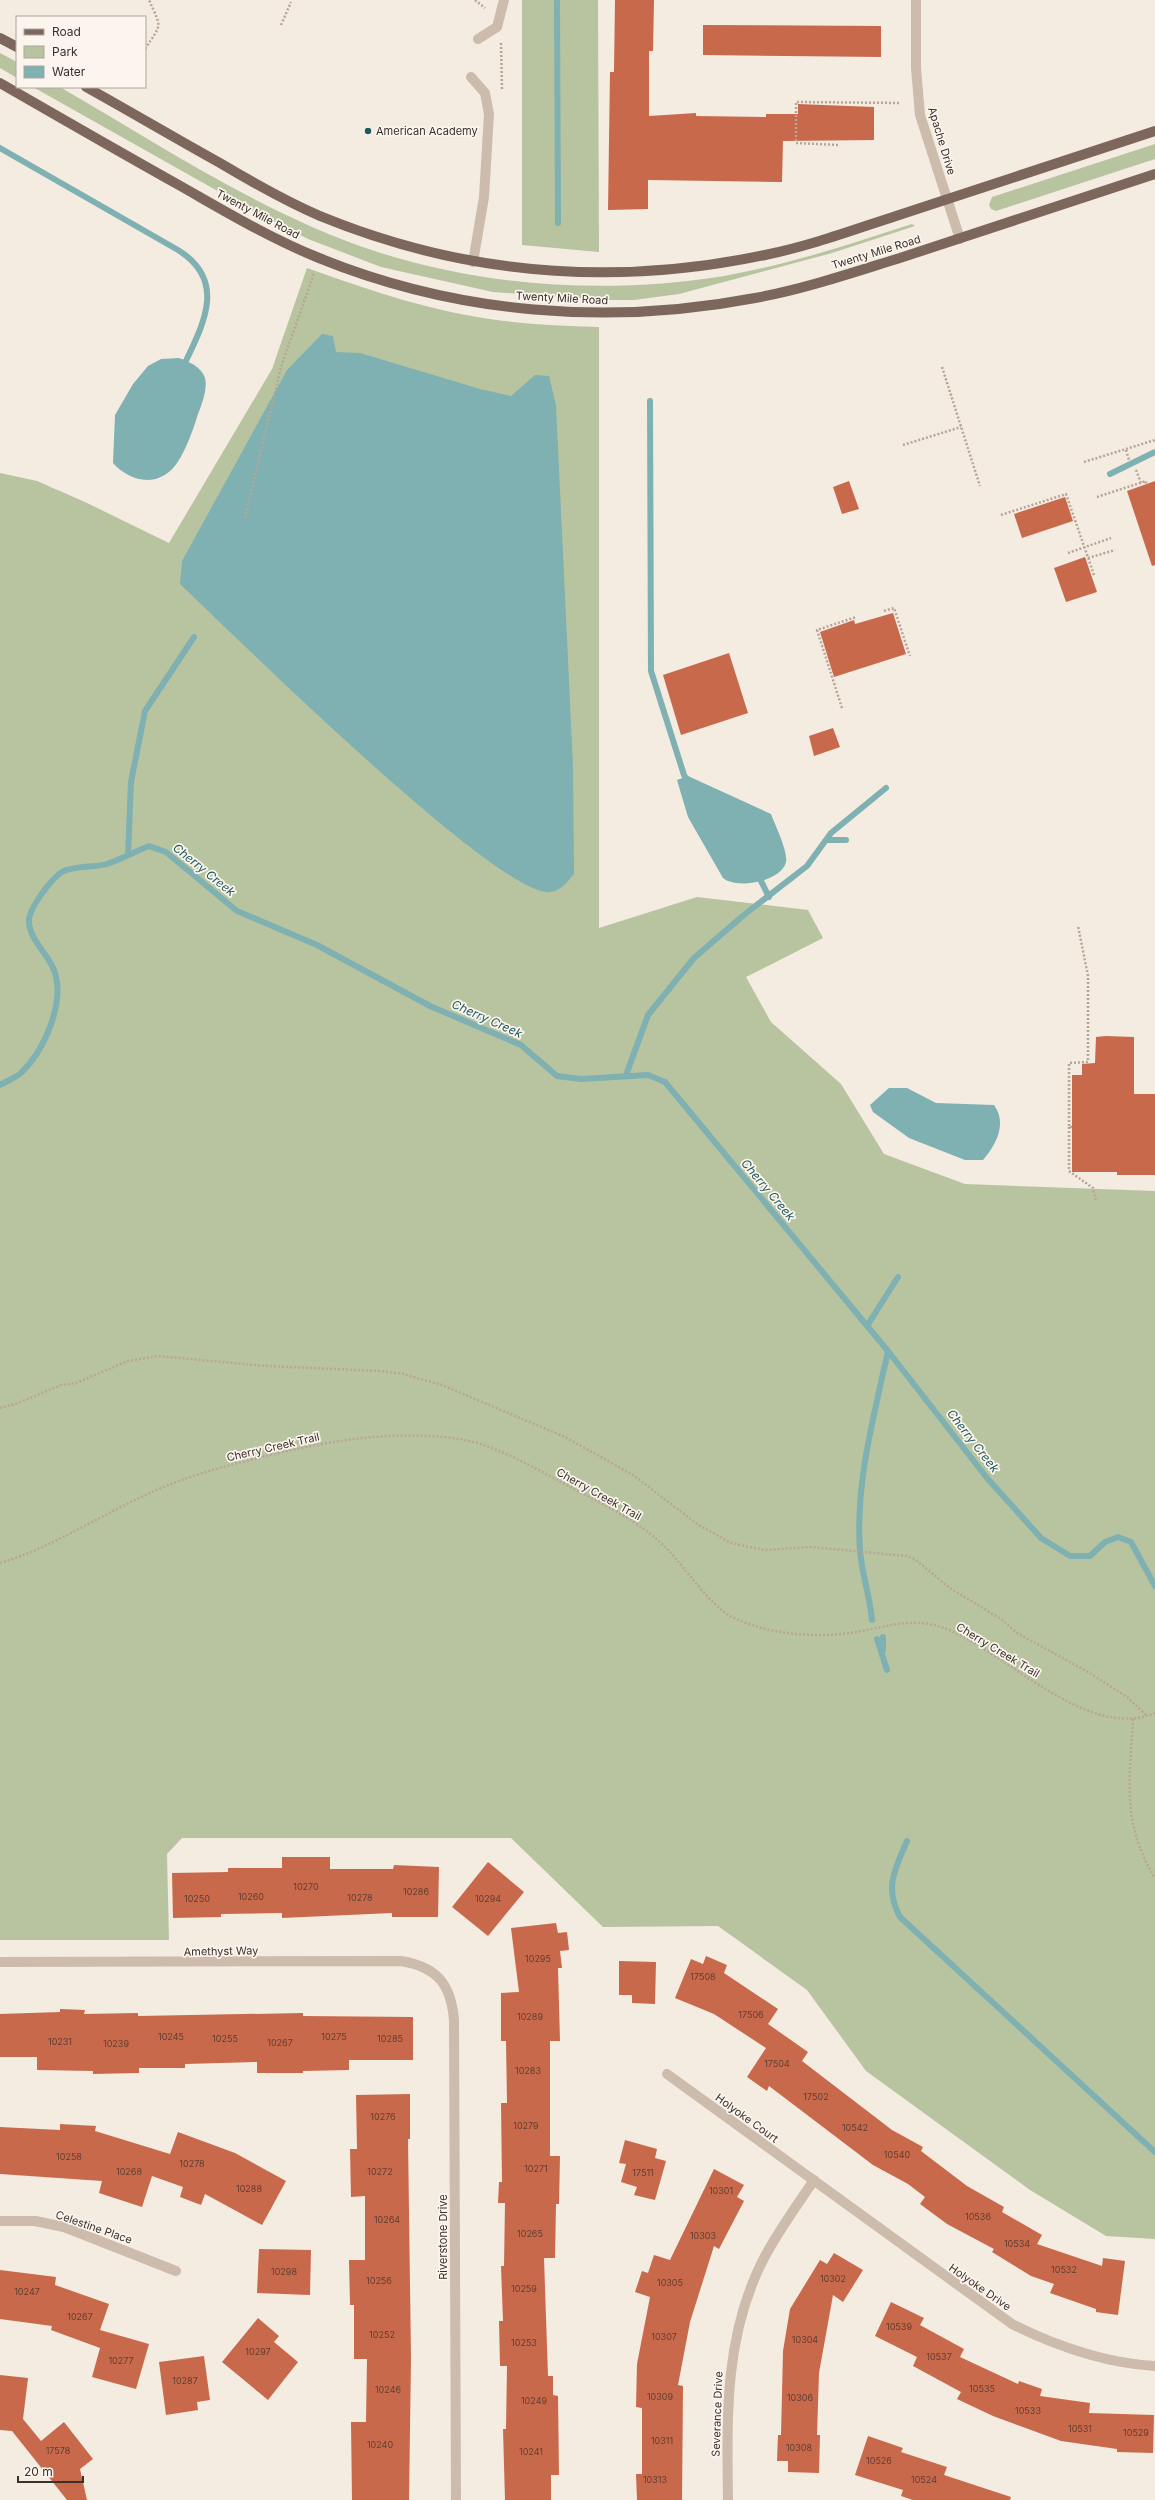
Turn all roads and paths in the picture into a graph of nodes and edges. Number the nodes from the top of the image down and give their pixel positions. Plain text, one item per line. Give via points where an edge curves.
1 (149, 0) edge
2 (504, 0) edge
3 (916, 0) edge
4 (291, 2) dead end
5 (281, 25) dead end
6 (0, 38) edge
7 (478, 39) dead end
8 (16, 46) edge
9 (146, 48) edge
10 (471, 77) dead end
11 (0, 84) edge
12 (88, 88) edge
13 (900, 103) dead end
14 (1155, 131) edge
15 (838, 145) dead end
16 (1155, 174) edge
17 (947, 200) junction
18 (960, 239) junction
19 (320, 258) junction
20 (473, 262) junction
21 (942, 367) dead end
22 (961, 427) junction
23 (1155, 440) edge
24 (903, 445) dead end
25 (1126, 450) junction
26 (1130, 460) dead end
27 (1084, 462) dead end
28 (1136, 470) dead end
29 (1141, 483) junction
30 (1146, 484) dead end
31 (980, 486) dead end
32 (1097, 497) dead end
33 (1001, 515) dead end
34 (245, 518) dead end
35 (1111, 538) dead end
36 (1084, 547) junction
37 (1115, 550) dead end
38 (1068, 552) dead end
39 (1088, 558) junction
40 (1094, 575) dead end
41 (884, 611) dead end
42 (856, 617) dead end
43 (910, 656) dead end
44 (842, 708) dead end
45 (1078, 926) dead end
46 (1096, 1202) dead end
47 (0, 1408) edge
48 (0, 1563) edge
49 (1155, 1713) edge
50 (1148, 1716) junction
51 (1133, 1719) junction
52 (1155, 1878) edge
53 (0, 1962) edge
54 (439, 1977) joint
55 (667, 2074) dead end
56 (814, 2180) junction
57 (0, 2221) edge
58 (176, 2271) dead end
59 (1155, 2366) edge
60 (456, 2500) edge
61 (728, 2500) edge

1 - 9 path via 159,22 159,29
2 - 7 street via 497,27
3 - 17 street, Apache Drive via 916,73 920,115
4 - 5 path
6 - 8 main road
10 - 20 street via 485,94 489,114 484,197
11 - 19 main road, Twenty Mile Road via 253,227
12 - 20 main road via 251,181 317,214 392,242
13 - 15 path via 796,102 796,144
14 - 17 main road
16 - 18 main road, Twenty Mile Road
17 - 18 street, Apache Drive
17 - 20 main road via 808,244 767,255 718,263 592,273 545,271
18 - 19 main road, Twenty Mile Road via 818,283 760,297 702,306 608,313 555,312 468,301 380,280
19 - 34 path via 281,367
21 - 22 path
22 - 24 path
22 - 31 path
23 - 25 path
25 - 26 path
25 - 27 path
28 - 29 path
29 - 30 path via 1146,481
29 - 32 path
33 - 36 path via 1066,494
35 - 36 path
36 - 38 path
36 - 39 path
37 - 39 path
39 - 40 path
41 - 43 path via 894,608
42 - 44 path via 817,630
45 - 46 path via 1088,976 1088,1062 1069,1063 1068,1171 1093,1188
47 - 50 path via 61,1385 76,1383 128,1361 157,1356 266,1366 381,1371 428,1380 565,1437 633,1475 697,1524 731,1543 764,1550 811,1547 907,1556 916,1560 951,1589 1001,1619 1017,1633 1083,1669 1127,1697
48 - 51 path, Cherry Creek Trail via 51,1542 172,1483 240,1462 311,1445 366,1437 399,1435 458,1438 485,1445 515,1458 633,1521 666,1548 718,1606 736,1619 775,1631 820,1634 849,1633 905,1622 935,1624 959,1634 1071,1703 1116,1718
49 - 50 path, Cherry Creek Trail
50 - 51 path, Cherry Creek Trail
51 - 52 path via 1130,1816 1137,1843
53 - 54 street, Amethyst Way via 401,1961 427,1967
54 - 60 street, Riverstone Drive via 453,2003 454,2020
55 - 56 street, Holyoke Court
56 - 59 street, Holyoke Drive via 1012,2324 1085,2354 1118,2362
56 - 61 street, Severance Drive via 762,2262 734,2342 728,2385
57 - 58 street, Celestine Place via 36,2221 64,2227

